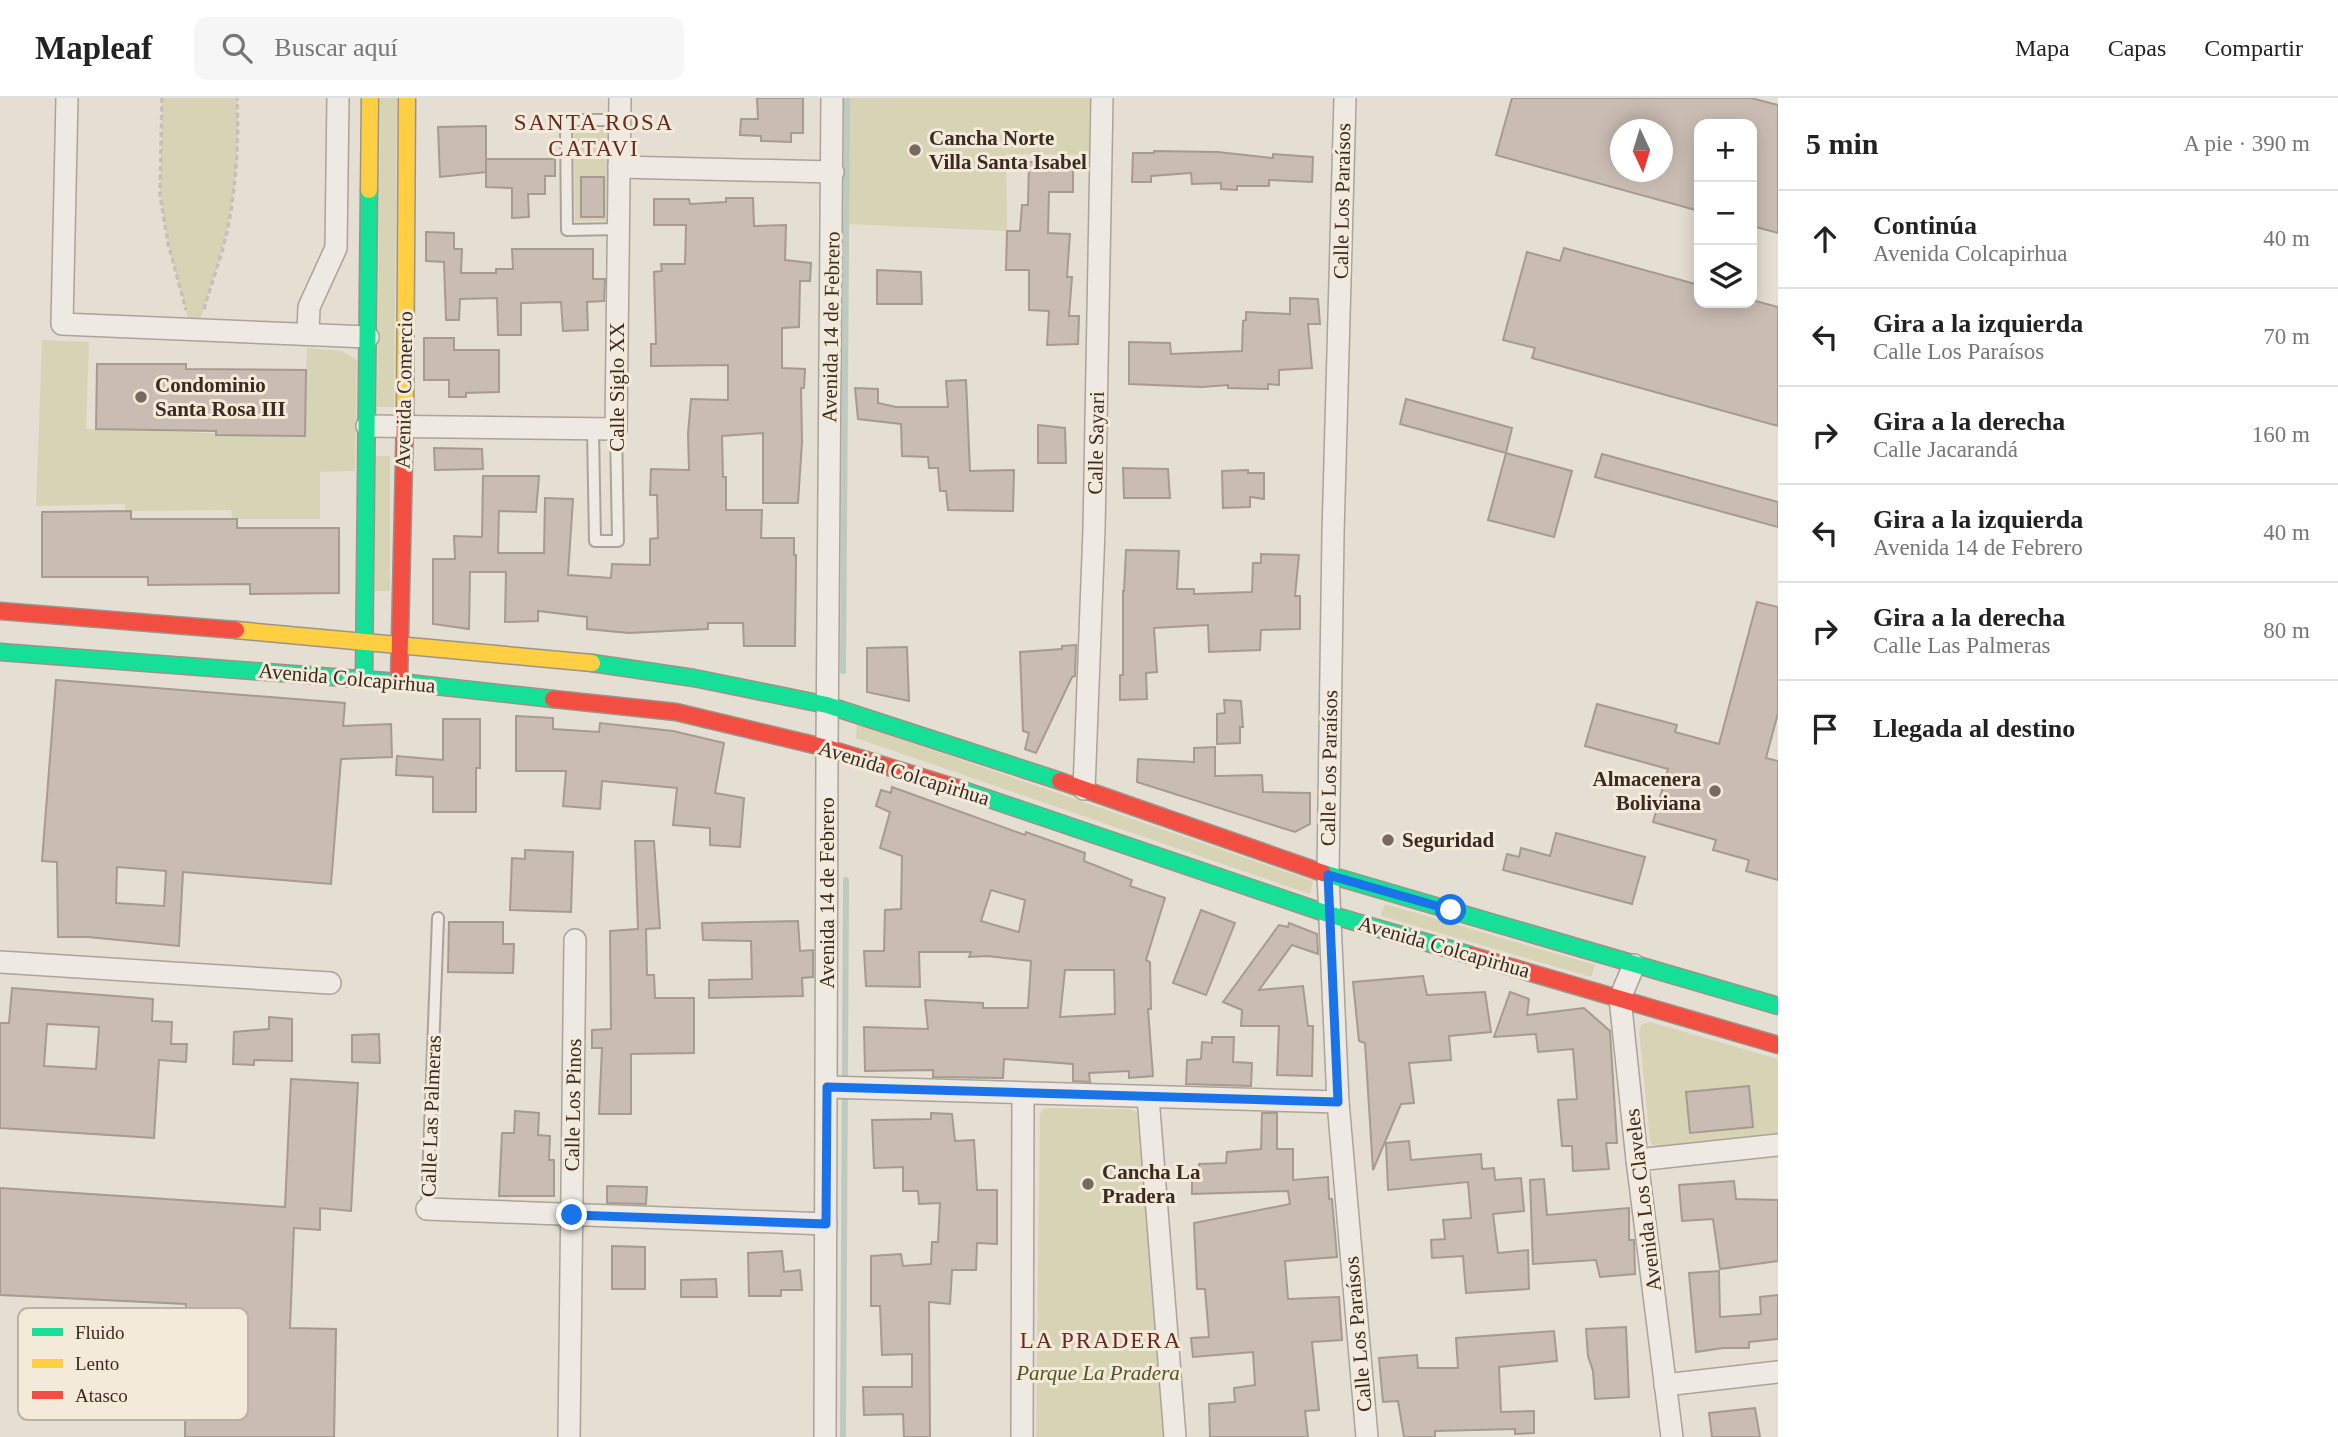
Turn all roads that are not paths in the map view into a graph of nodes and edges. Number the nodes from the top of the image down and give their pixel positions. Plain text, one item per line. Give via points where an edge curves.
1 (67, 98) edge
2 (338, 98) edge
3 (370, 98) edge
4 (407, 98) edge
5 (620, 98) edge
6 (832, 98) edge
7 (1102, 98) edge
8 (1334, 98) edge
9 (1345, 98) edge
10 (620, 120) junction
11 (619, 167) junction
12 (832, 172) junction
13 (618, 229) junction
14 (308, 333) junction
15 (368, 337) junction
16 (367, 426) junction
17 (405, 427) junction
18 (593, 429) junction
19 (616, 429) junction
20 (0, 611) edge
21 (365, 642) junction
22 (400, 644) junction
23 (0, 652) edge
24 (364, 679) junction
25 (399, 682) junction
26 (827, 705) junction
27 (827, 748) junction
28 (1084, 789) junction
29 (1328, 875) junction
30 (1328, 914) junction
31 (438, 918) dead end
32 (575, 940) dead end
33 (0, 962) edge
34 (1634, 965) junction
35 (330, 983) dead end
36 (1620, 998) junction
37 (1778, 1006) edge
38 (1778, 1045) edge
39 (827, 1087) junction
40 (1023, 1094) junction
41 (1148, 1097) junction
42 (1338, 1102) junction
43 (1778, 1145) edge
44 (1637, 1160) junction
45 (428, 1209) joint
46 (572, 1215) junction
47 (826, 1224) junction
48 (1778, 1372) edge
49 (1665, 1385) junction
50 (569, 1437) edge
51 (825, 1437) edge
52 (1022, 1437) edge
53 (1175, 1437) edge
54 (1367, 1437) edge
55 (1672, 1437) edge

1 - 14 street via 62,324
2 - 14 street via 336,248 309,307
3 - 15 main road, Avenida Comercio
4 - 17 main road, Avenida Comercio
5 - 10 street, Calle Siglo XX
6 - 12 street, Avenida 14 de Febrero
7 - 28 street, Calle Sayari
8 - 9 lane
9 - 29 street, Calle Los Paraísos
10 - 11 street, Calle Siglo XX
10 - 13 lane via 566,120 567,230
11 - 12 street
11 - 13 street, Calle Siglo XX
12 - 26 street, Avenida 14 de Febrero
13 - 19 street, Calle Siglo XX
14 - 15 street
15 - 16 main road, Avenida Comercio
16 - 17 street
16 - 21 main road, Avenida Comercio
17 - 18 street
17 - 22 main road, Avenida Comercio
18 - 19 street
18 - 19 lane, Calle Siglo XX via 595,541 618,541
20 - 21 main road, Avenida Colcapirhua
21 - 22 main road, Avenida Colcapirhua
21 - 24 main road, Avenida Comercio
22 - 25 main road, Avenida Comercio
22 - 26 main road, Avenida Colcapirhua via 612,665
23 - 24 main road, Avenida Colcapirhua
24 - 25 main road, Avenida Colcapirhua
25 - 27 main road, Avenida Colcapirhua via 676,712
26 - 27 street, Avenida 14 de Febrero
26 - 28 main road, Avenida Colcapirhua
27 - 30 main road, Avenida Colcapirhua
27 - 39 street, Avenida 14 de Febrero
28 - 29 main road, Avenida Colcapirhua
29 - 30 street, Calle Los Paraísos
29 - 34 main road, Avenida Colcapirhua
30 - 36 main road, Avenida Colcapirhua
30 - 42 street, Calle Los Paraísos
31 - 45 lane, Calle Las Palmeras
32 - 46 street, Calle Los Pinos
33 - 35 street
34 - 36 street, Avenida Los Claveles
34 - 37 main road, Avenida Colcapirhua
36 - 38 main road, Avenida Colcapirhua
36 - 44 street, Avenida Los Claveles
39 - 40 street
39 - 47 street, Avenida 14 de Febrero
40 - 41 street
40 - 52 street
41 - 42 street
41 - 53 street
42 - 54 street, Calle Los Paraísos
43 - 44 street
44 - 49 street, Avenida Los Claveles
45 - 46 street, Calle Las Palmeras
46 - 47 street, Calle Las Palmeras
46 - 50 street, Calle Los Pinos
47 - 51 street, Avenida 14 de Febrero
48 - 49 street
49 - 55 street, Avenida Los Claveles

